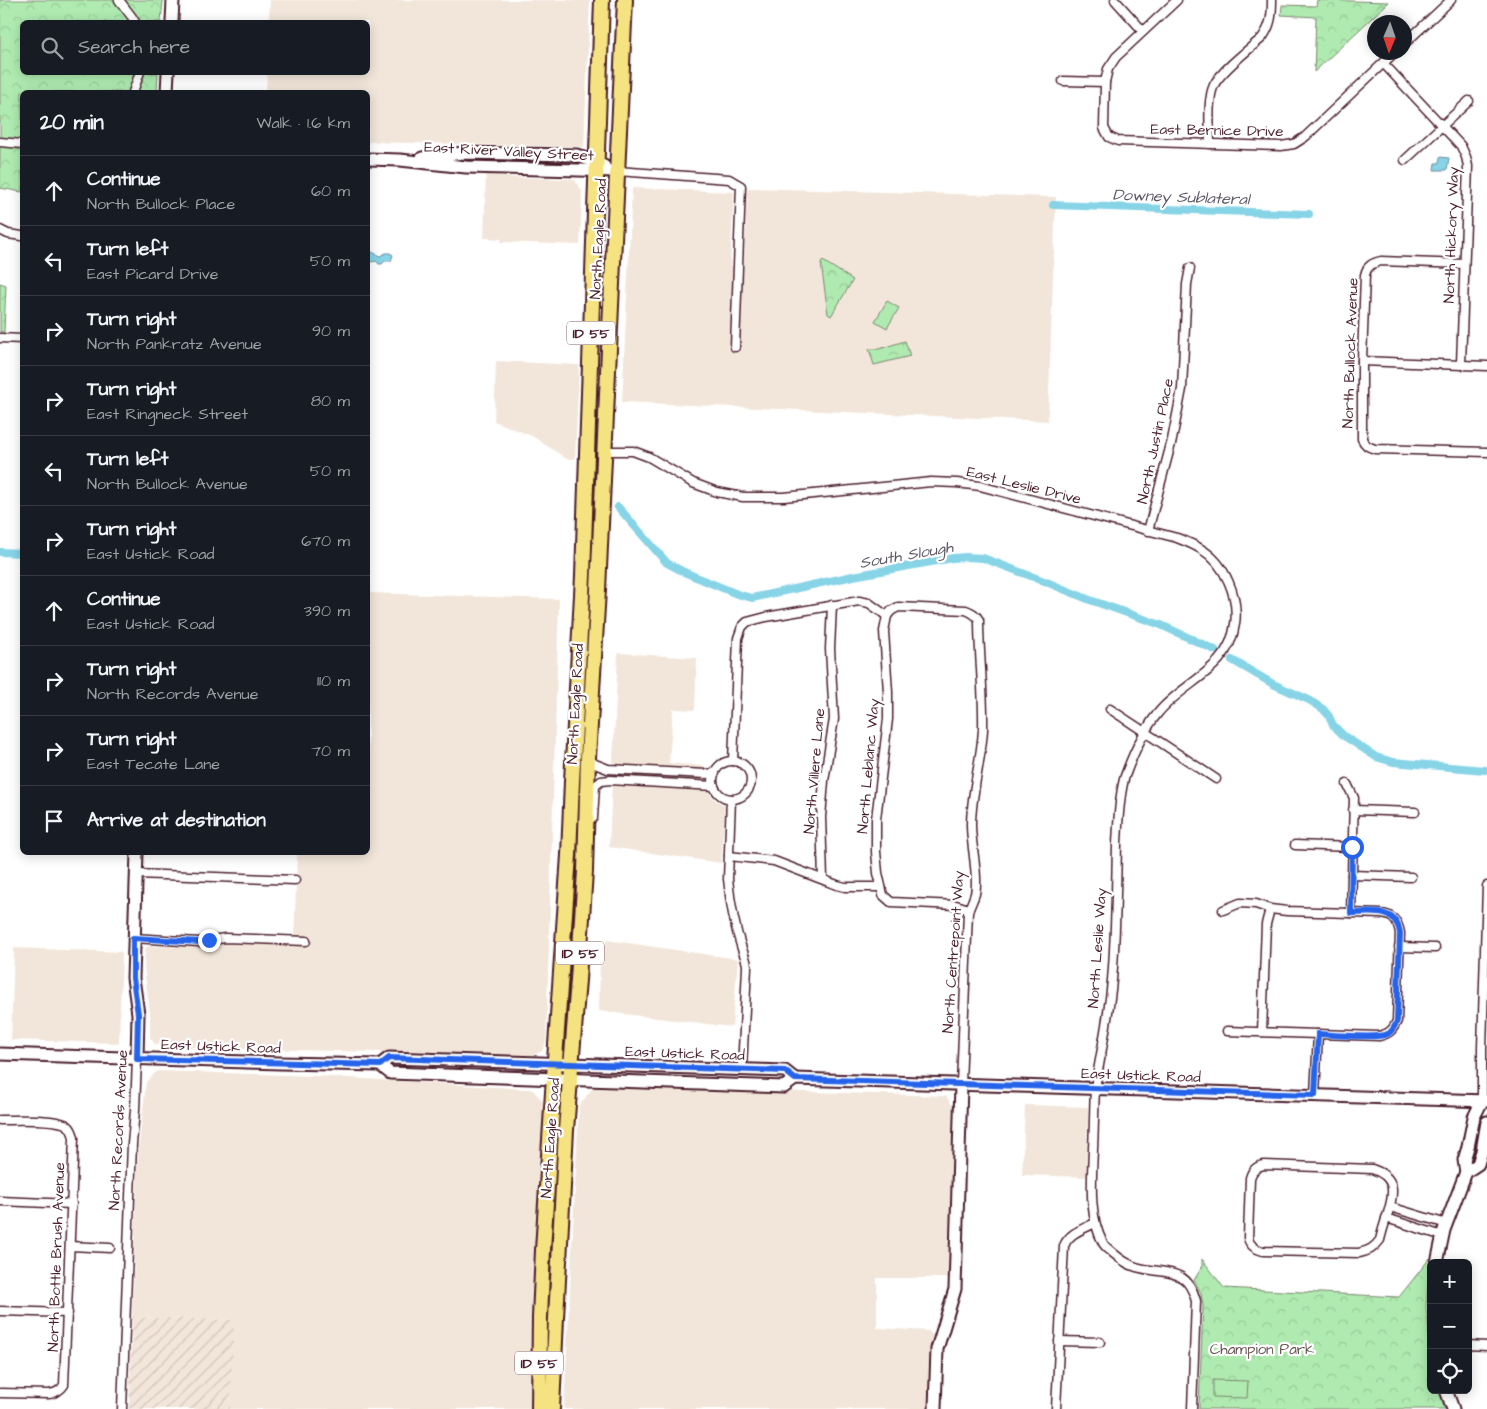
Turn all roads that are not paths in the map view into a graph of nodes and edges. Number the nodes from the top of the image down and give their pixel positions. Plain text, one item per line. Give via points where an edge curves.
1 (119, 0) edge
2 (173, 0) edge
3 (602, 0) edge
4 (625, 0) edge
5 (1115, 0) edge
6 (1177, 0) edge
7 (1272, 0) edge
8 (1451, 0) edge
9 (134, 20) edge
10 (172, 20) edge
11 (1143, 32) junction
12 (1412, 37) edge
13 (1388, 60) edge
14 (1384, 64) junction
15 (139, 75) edge
16 (168, 75) edge
17 (1063, 81) dead end
18 (1105, 82) junction
19 (134, 90) edge
20 (167, 90) edge
21 (1469, 101) dead end
22 (1442, 126) junction
23 (0, 142) edge
24 (20, 144) edge
25 (1210, 144) junction
26 (370, 159) edge
27 (1405, 160) dead end
28 (596, 166) junction
29 (618, 171) junction
30 (0, 230) edge
31 (20, 236) edge
32 (1464, 264) junction
33 (1190, 268) dead end
34 (0, 338) edge
35 (20, 339) edge
36 (735, 347) dead end
37 (1362, 361) junction
38 (1461, 364) junction
39 (1487, 366) edge
40 (603, 451) junction
41 (1487, 452) edge
42 (1148, 531) junction
43 (583, 576) junction
44 (832, 605) junction
45 (887, 616) junction
46 (1222, 657) joint
47 (593, 688) junction
48 (577, 698) junction
49 (1110, 709) dead end
50 (1145, 731) junction
51 (588, 758) junction
52 (733, 761) junction
53 (714, 773) junction
54 (1216, 779) dead end
55 (1347, 784) dead end
56 (714, 786) junction
57 (731, 799) junction
58 (1353, 810) junction
59 (1415, 812) dead end
60 (1295, 845) dead end
61 (1352, 847) junction
62 (137, 855) edge
63 (729, 856) junction
64 (585, 871) junction
65 (136, 874) junction
66 (1352, 875) junction
67 (1411, 876) dead end
68 (823, 879) junction
69 (295, 880) dead end
70 (1487, 886) edge
71 (881, 887) junction
72 (969, 908) junction
73 (1270, 909) junction
74 (1224, 910) dead end
75 (1351, 913) junction
76 (133, 938) junction
77 (306, 941) dead end
78 (1399, 947) junction
79 (1435, 948) dead end
80 (1227, 1031) dead end
81 (1262, 1032) junction
82 (1318, 1034) junction
83 (0, 1054) edge
84 (137, 1059) junction
85 (555, 1063) junction
86 (572, 1063) junction
87 (380, 1065) junction
88 (742, 1070) junction
89 (553, 1079) junction
90 (795, 1079) junction
91 (571, 1080) junction
92 (961, 1084) junction
93 (1095, 1088) junction
94 (1315, 1095) junction
95 (1484, 1101) edge
96 (1487, 1115) edge
97 (0, 1120) edge
98 (1487, 1122) edge
99 (1466, 1172) junction
100 (0, 1202) edge
101 (72, 1204) junction
102 (1390, 1207) junction
103 (1386, 1218) junction
104 (1095, 1223) junction
105 (1445, 1230) junction
106 (70, 1246) junction
107 (110, 1248) dead end
108 (1438, 1259) edge
109 (0, 1311) edge
110 (68, 1313) junction
111 (1059, 1341) junction
112 (1100, 1342) dead end
113 (1472, 1345) edge
114 (1487, 1346) edge
115 (0, 1393) edge
116 (1447, 1394) edge
117 (122, 1409) edge
118 (538, 1409) edge
119 (552, 1409) edge
120 (935, 1409) edge
121 (1056, 1409) edge
122 (1192, 1409) edge
123 (1453, 1409) edge

1 - 9 street
2 - 10 main road
3 - 28 highway, North Eagle Road / ID 55
4 - 29 highway, North Eagle Road / ID 55
5 - 11 street
6 - 11 street
7 - 25 street via 1271,20 1262,38 1220,76 1214,86
8 - 12 street
11 - 18 street via 1116,57
13 - 14 street
14 - 22 street, North Hickory Way
14 - 25 street, East Bernice Drive via 1294,144
15 - 19 street
16 - 20 main road
17 - 18 street
18 - 25 street, East Bernice Drive via 1104,128 1109,137 1118,141
21 - 22 street
22 - 27 street
22 - 32 street, North Hickory Way via 1460,146 1468,166
23 - 24 street
26 - 28 main road, East River Valley Street via 466,167
28 - 29 main road, East River Valley Street
28 - 43 highway, North Eagle Road / ID 55
29 - 36 street, East River Valley Street via 729,179 741,186
29 - 40 highway, North Eagle Road / ID 55
30 - 31 street
32 - 37 street, North Bullock Avenue via 1381,261 1371,264 1365,275
32 - 38 street, North Hickory Way
33 - 42 street, North Justin Place via 1182,390
34 - 35 street
37 - 38 street
37 - 41 street, North Bullock Avenue via 1361,432 1364,444 1375,448
38 - 39 street
40 - 42 street, East Leslie Drive via 633,451 649,456 693,483 742,497 784,497 931,482 957,483 980,486
40 - 47 highway, North Eagle Road / ID 55
42 - 46 street, East Leslie Drive via 1177,538 1202,549 1224,572 1236,614 1232,637
43 - 47 highway via 590,584 585,677
43 - 48 highway, North Eagle Road / ID 55
44 - 45 street via 859,601 869,603
44 - 52 street via 766,617 747,622 742,627 738,638
44 - 68 street, North Villere Lane via 830,649 834,719 822,808
45 - 71 street, North Leblanc Way via 884,631 888,719 876,819
45 - 72 street, North Centrepoint Way via 898,607 966,610 979,620 983,732 971,824 975,893
46 - 50 street, North Leslie Way via 1159,711
47 - 51 highway, North Eagle Road / ID 55
48 - 51 highway via 585,702 583,754
48 - 85 highway, North Eagle Road / ID 55
49 - 50 street
50 - 54 street
50 - 93 street, North Leslie Way via 1124,778 1119,815 1112,980
51 - 53 street via 608,769
51 - 64 highway, North Eagle Road / ID 55
52 - 53 street via 721,765
52 - 57 street via 748,769 752,782 746,794
53 - 56 street
55 - 58 street via 1354,798
56 - 57 street via 718,793
56 - 64 street via 601,781 595,786 591,854
57 - 63 street
58 - 59 street
58 - 61 street
60 - 61 street
61 - 66 street
62 - 65 main road, North Records Avenue
63 - 68 street via 774,861
63 - 88 street via 729,892 747,967
64 - 86 highway, North Eagle Road / ID 55
65 - 69 street
65 - 76 main road, North Records Avenue
66 - 67 street
66 - 75 street
68 - 71 street via 837,886
70 - 95 street via 1482,1048
71 - 72 street via 891,902
72 - 92 street, North Centrepoint Way
73 - 74 street via 1240,903
73 - 75 street
73 - 81 street via 1266,924
75 - 78 street via 1394,918 1399,925
76 - 77 street via 200,942 225,938
76 - 84 main road, North Records Avenue
78 - 79 street
78 - 82 street via 1397,1021 1394,1028 1379,1036
80 - 81 street
81 - 82 street
82 - 94 street
83 - 84 main road, East Ustick Road
84 - 87 main road, East Ustick Road
84 - 117 street, North Records Avenue
85 - 86 main road, East Ustick Road
85 - 87 main road, East Ustick Road via 389,1058
85 - 89 highway, North Eagle Road / ID 55
86 - 88 main road, East Ustick Road
86 - 91 highway, North Eagle Road / ID 55
87 - 89 main road, East Ustick Road via 390,1073
88 - 90 main road, East Ustick Road via 785,1071
89 - 91 main road, East Ustick Road
89 - 118 highway, North Eagle Road / ID 55
90 - 91 main road, East Ustick Road via 784,1087
90 - 92 main road, East Ustick Road
91 - 119 highway, North Eagle Road / ID 55
92 - 93 main road, East Ustick Road
92 - 120 main road, North Centrepoint Way via 955,1289 937,1349
93 - 94 main road, East Ustick Road
93 - 104 street, North Leslie Way via 1092,1182
94 - 95 main road, East Ustick Road
95 - 96 main road
95 - 99 main road via 1474,1117 1464,1160
97 - 101 street, North Bottle Brush Avenue via 58,1121 69,1126 74,1138
98 - 99 main road via 1478,1164
99 - 105 main road
100 - 101 street
101 - 106 street, North Bottle Brush Avenue
102 - 103 street
102 - 103 street via 1393,1189 1385,1175 1372,1169 1264,1165 1254,1170 1250,1178 1248,1234 1251,1246 1256,1249 1359,1253 1376,1246
102 - 105 street
103 - 105 street
104 - 111 street via 1073,1233 1065,1243
104 - 122 street, North Leslie Way via 1104,1245 1122,1261 1141,1268 1175,1273 1185,1278 1192,1289 1196,1301
105 - 108 main road
106 - 107 street
106 - 110 street, North Bottle Brush Avenue
109 - 110 street
110 - 115 street, North Bottle Brush Avenue via 66,1379 61,1390 55,1394
111 - 112 street
111 - 121 street
113 - 114 street
116 - 123 main road

